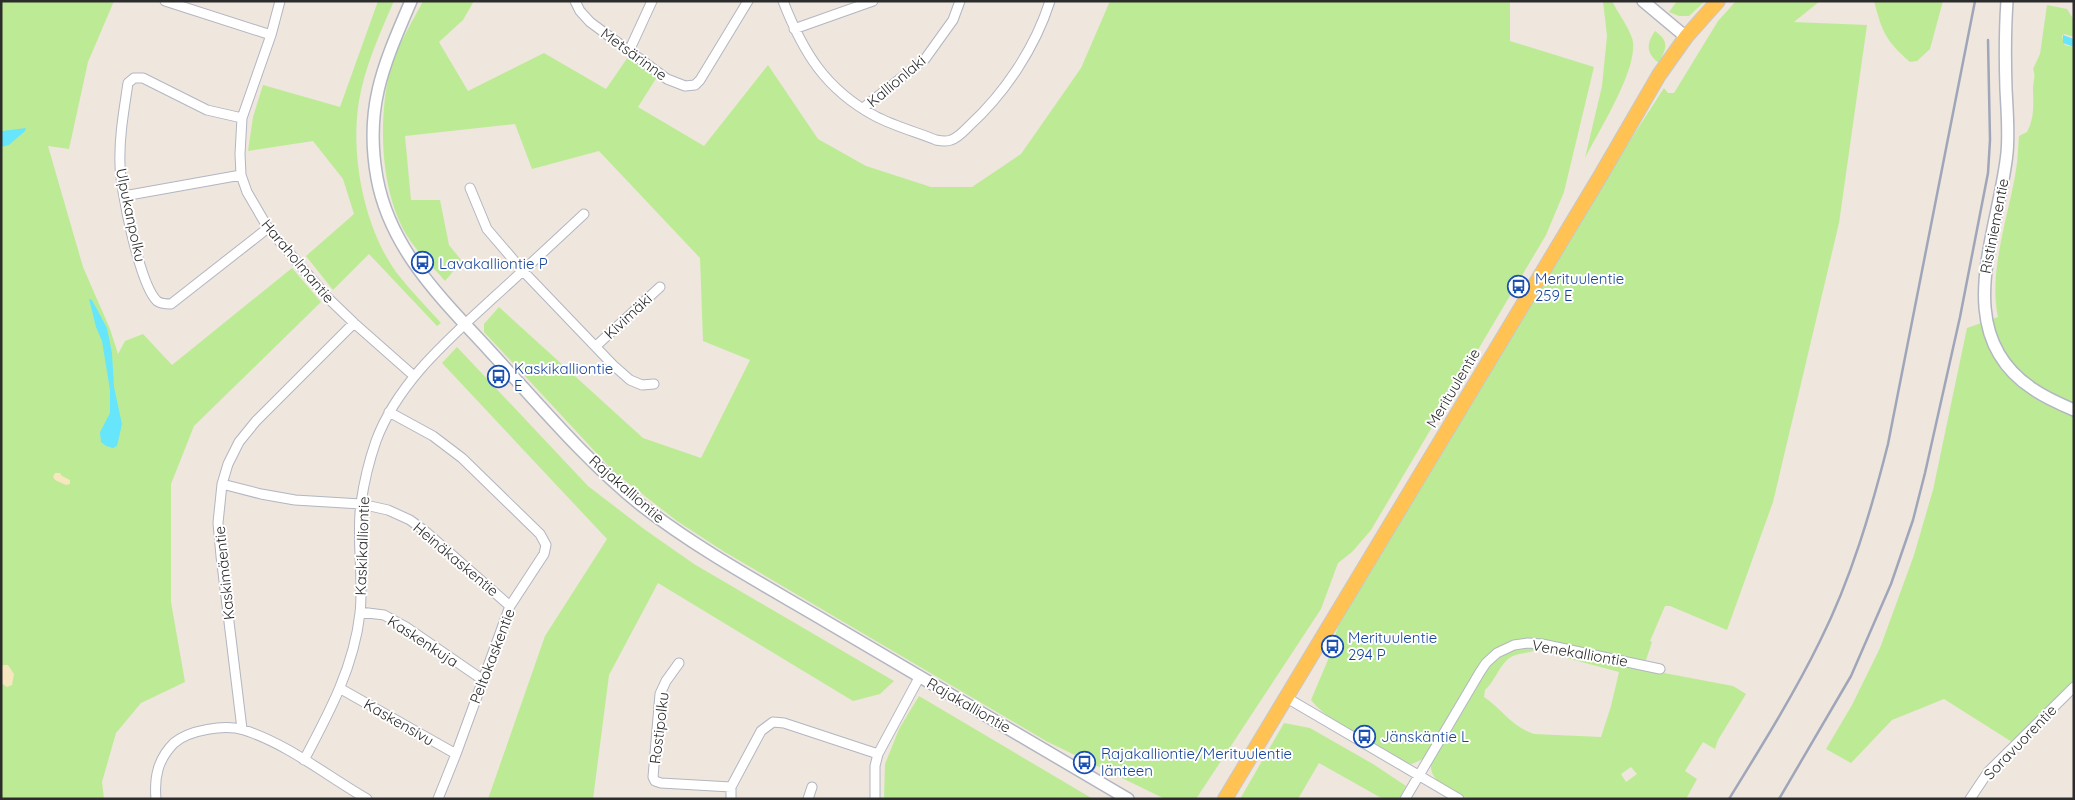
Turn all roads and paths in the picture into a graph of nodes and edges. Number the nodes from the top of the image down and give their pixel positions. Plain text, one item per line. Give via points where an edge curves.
1 (165, 1) edge
2 (280, 1) edge
3 (411, 1) edge
4 (575, 1) edge
5 (652, 1) edge
6 (748, 1) edge
7 (782, 1) edge
8 (873, 1) edge
9 (1050, 1) edge
10 (1643, 1) edge
11 (1718, 1) edge
12 (2007, 1) edge
13 (959, 2) edge
14 (794, 29) junction
15 (271, 35) junction
16 (1686, 36) junction
17 (629, 51) junction
18 (863, 108) junction
19 (242, 118) junction
20 (242, 175) junction
21 (470, 188) dead end
22 (124, 196) junction
23 (584, 214) dead end
24 (268, 228) junction
25 (523, 271) junction
26 (660, 286) dead end
27 (354, 323) junction
28 (465, 324) junction
29 (596, 346) junction
30 (414, 376) junction
31 (654, 384) dead end
32 (2074, 410) edge
33 (389, 412) junction
34 (222, 484) junction
35 (361, 504) junction
36 (510, 606) junction
37 (360, 612) junction
38 (679, 662) dead end
39 (1660, 669) dead end
40 (920, 676) junction
41 (483, 680) junction
42 (2074, 687) edge
43 (341, 689) junction
44 (1287, 698) junction
45 (242, 729) junction
46 (456, 754) junction
47 (878, 754) junction
48 (304, 760) junction
49 (1419, 776) junction
50 (731, 786) junction
51 (812, 787) dead end
52 (156, 799) edge
53 (367, 799) edge
54 (438, 799) edge
55 (731, 799) edge
56 (808, 799) edge
57 (874, 799) edge
58 (1128, 799) edge
59 (1225, 799) edge
60 (1405, 799) edge
61 (1459, 799) edge
62 (1970, 799) edge

1 - 15 street
2 - 15 street, Haraholmantie
3 - 28 street, Rajakalliontie via 388,55 375,100 377,180 385,209 409,259
4 - 17 street, Metsärinne via 590,22
5 - 17 street
6 - 17 street, Metsärinne via 695,85 672,82
7 - 14 street
8 - 14 street
9 - 18 street via 1032,43 1007,85 978,118 952,140 936,140 876,117
10 - 16 street
11 - 16 main road, Merituulentie
12 - 32 street, Ristiniementie via 2007,152 1984,282 1984,309 1992,340 2013,371 2032,389
13 - 18 street, Kallionlaki via 953,20 925,59
14 - 18 street via 819,72
15 - 19 street, Haraholmantie
16 - 44 main road, Merituulentie via 1639,107
19 - 20 street, Haraholmantie
19 - 22 street, Ulpukanpolku via 207,110 143,78 134,78 128,84 120,140
20 - 22 street
20 - 24 street, Haraholmantie via 250,198
21 - 25 street via 487,230
22 - 24 street, Ulpukanpolku via 145,278 157,301 165,304 171,304
23 - 25 street, Kaskikalliontie
24 - 27 street, Haraholmantie
25 - 28 street, Kaskikalliontie
25 - 29 street
26 - 29 street, Kivimäki
27 - 30 street, Haraholmantie
27 - 34 street, Kaskimäentie via 256,421 239,442
28 - 30 street, Kaskikalliontie
28 - 40 street, Rajakalliontie via 577,444 641,504 705,549
29 - 31 street via 630,380 642,385
30 - 33 street, Kaskikalliontie
33 - 35 street, Kaskikalliontie via 374,448
33 - 36 street, Peltokaskentie via 433,436 462,458 540,534 546,545 544,554
34 - 35 street, Heinäkaskentie via 294,500
34 - 45 street, Kaskimäentie via 218,523
35 - 36 street, Heinäkaskentie via 388,510 410,520
35 - 37 street, Kaskikalliontie
36 - 41 street, Peltokaskentie
37 - 41 street, Kaskenkuja via 384,615 406,626
37 - 43 street, Kaskikalliontie via 350,664
38 - 50 street, Rostipolku via 660,694 653,777 661,783
39 - 49 street, Venekalliontie via 1542,644 1514,644 1486,663
40 - 47 street
40 - 58 street, Rajakalliontie
41 - 46 street, Peltokaskentie
42 - 62 street, Soravuorentie via 1988,772
43 - 46 street, Kaskensivu
43 - 48 street, Kaskikalliontie
44 - 49 street
44 - 59 main road, Merituulentie
45 - 48 street
45 - 52 street via 218,728 180,738 161,759 155,776
46 - 54 street, Peltokaskentie
47 - 50 street via 773,722 761,731
47 - 57 street
48 - 53 street
49 - 60 street, Venekalliontie
49 - 61 street
50 - 55 street
51 - 56 street

